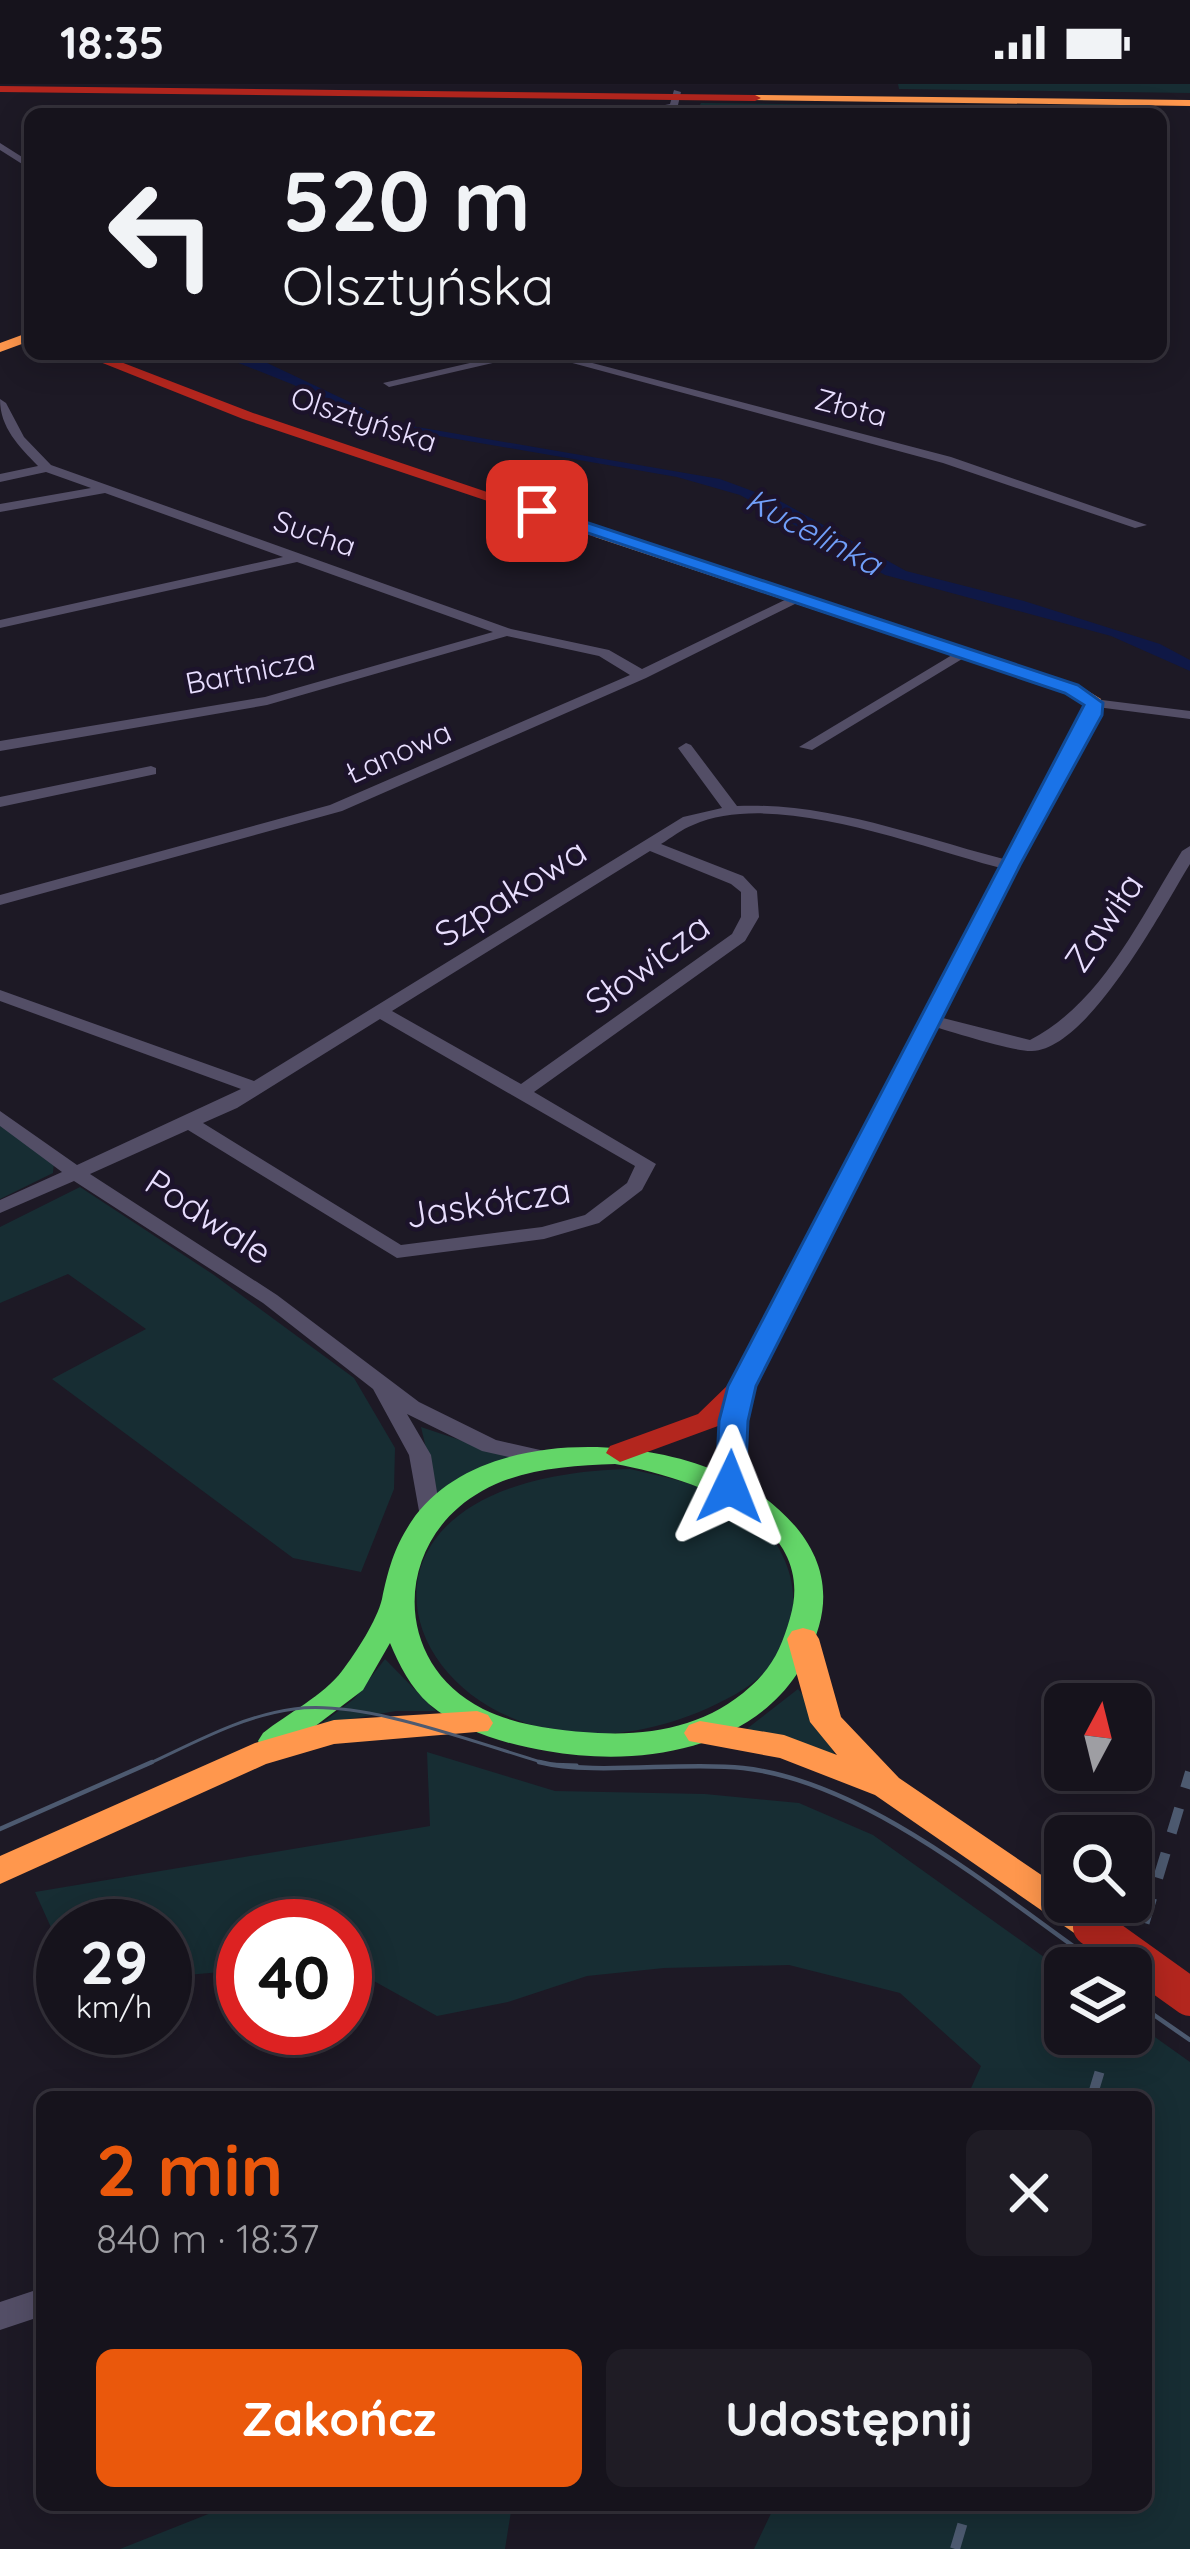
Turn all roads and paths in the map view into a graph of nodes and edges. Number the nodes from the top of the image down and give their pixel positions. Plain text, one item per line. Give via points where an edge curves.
1 (16, 84) edge
2 (0, 89) edge
3 (677, 94) junction
4 (1190, 100) edge
5 (667, 108) edge
6 (97, 360) edge
7 (497, 360) edge
8 (567, 360) edge
9 (389, 383) dead end
10 (0, 403) edge
11 (47, 468) junction
12 (0, 478) edge
13 (108, 489) junction
14 (0, 508) edge
15 (1139, 524) dead end
16 (300, 556) junction
17 (798, 599) junction
18 (0, 624) edge
19 (507, 632) junction
20 (962, 653) junction
21 (640, 675) junction
22 (1094, 703) junction
23 (1190, 715) edge
24 (0, 746) edge
25 (807, 747) dead end
26 (686, 748) dead end
27 (151, 771) dead end
28 (0, 802) edge
29 (730, 808) junction
30 (649, 844) junction
31 (1190, 851) edge
32 (1009, 865) junction
33 (0, 900) edge
34 (0, 995) edge
35 (379, 1011) junction
36 (932, 1020) junction
37 (256, 1088) junction
38 (520, 1093) junction
39 (0, 1117) edge
40 (188, 1122) junction
41 (74, 1172) junction
42 (0, 1207) edge
43 (376, 1380) junction
44 (742, 1386) junction
45 (615, 1455) junction
46 (550, 1459) junction
47 (730, 1487) junction
48 (429, 1517) junction
49 (393, 1609) junction
50 (803, 1639) junction
51 (477, 1723) junction
52 (700, 1733) junction
53 (255, 1755) junction
54 (887, 1787) junction
55 (0, 1871) edge
56 (1190, 1997) edge
57 (36, 2304) edge
58 (0, 2316) edge

1 - 3 street
2 - 3 street
3 - 4 street
3 - 5 street
6 - 17 street, Olsztyńska
7 - 9 street
8 - 15 street, Złota via 947,460
10 - 11 street
11 - 12 street
11 - 13 street, Sucha
13 - 14 street
13 - 16 street, Sucha
16 - 18 street
16 - 19 street, Sucha
17 - 20 street, Olsztyńska
17 - 21 street, Łanowa
19 - 21 street, Sucha via 604,653
19 - 24 street, Bartnicza via 267,700
20 - 22 street, Olsztyńska
20 - 25 street
21 - 33 street, Łanowa via 336,808
22 - 23 street
22 - 32 street
26 - 29 street
27 - 28 street
29 - 30 street, Szpakowa
29 - 32 street, Szpakowa via 799,810
30 - 35 street, Szpakowa
30 - 38 street, Słowicza via 737,880 749,891 751,917 739,938
31 - 36 street, Zawiła via 1104,988 1047,1041 1032,1046
32 - 36 street
34 - 37 street
35 - 37 street, Szpakowa
35 - 38 street, Jaskółcza
36 - 44 street
37 - 40 street, Szpakowa
38 - 40 street, Jaskółcza via 646,1164 635,1186 592,1220 397,1252
39 - 41 street, Podwale
40 - 41 street, Szpakowa
41 - 42 street, Szpakowa
41 - 43 street, Podwale via 270,1299
43 - 46 street, Podwale via 490,1446
43 - 48 street, Podwale via 420,1456
44 - 45 street via 709,1420
44 - 47 street
45 - 46 street
45 - 47 street via 694,1470
46 - 48 street via 459,1492
47 - 50 street via 779,1521 806,1565 813,1596
48 - 49 street via 400,1564
49 - 51 street via 417,1672
49 - 53 street via 352,1682
50 - 52 street via 756,1702
50 - 54 street via 826,1722
51 - 52 street via 601,1748
51 - 53 street via 334,1732
52 - 54 street via 784,1747
53 - 55 street
54 - 56 street, bridge
57 - 58 street

